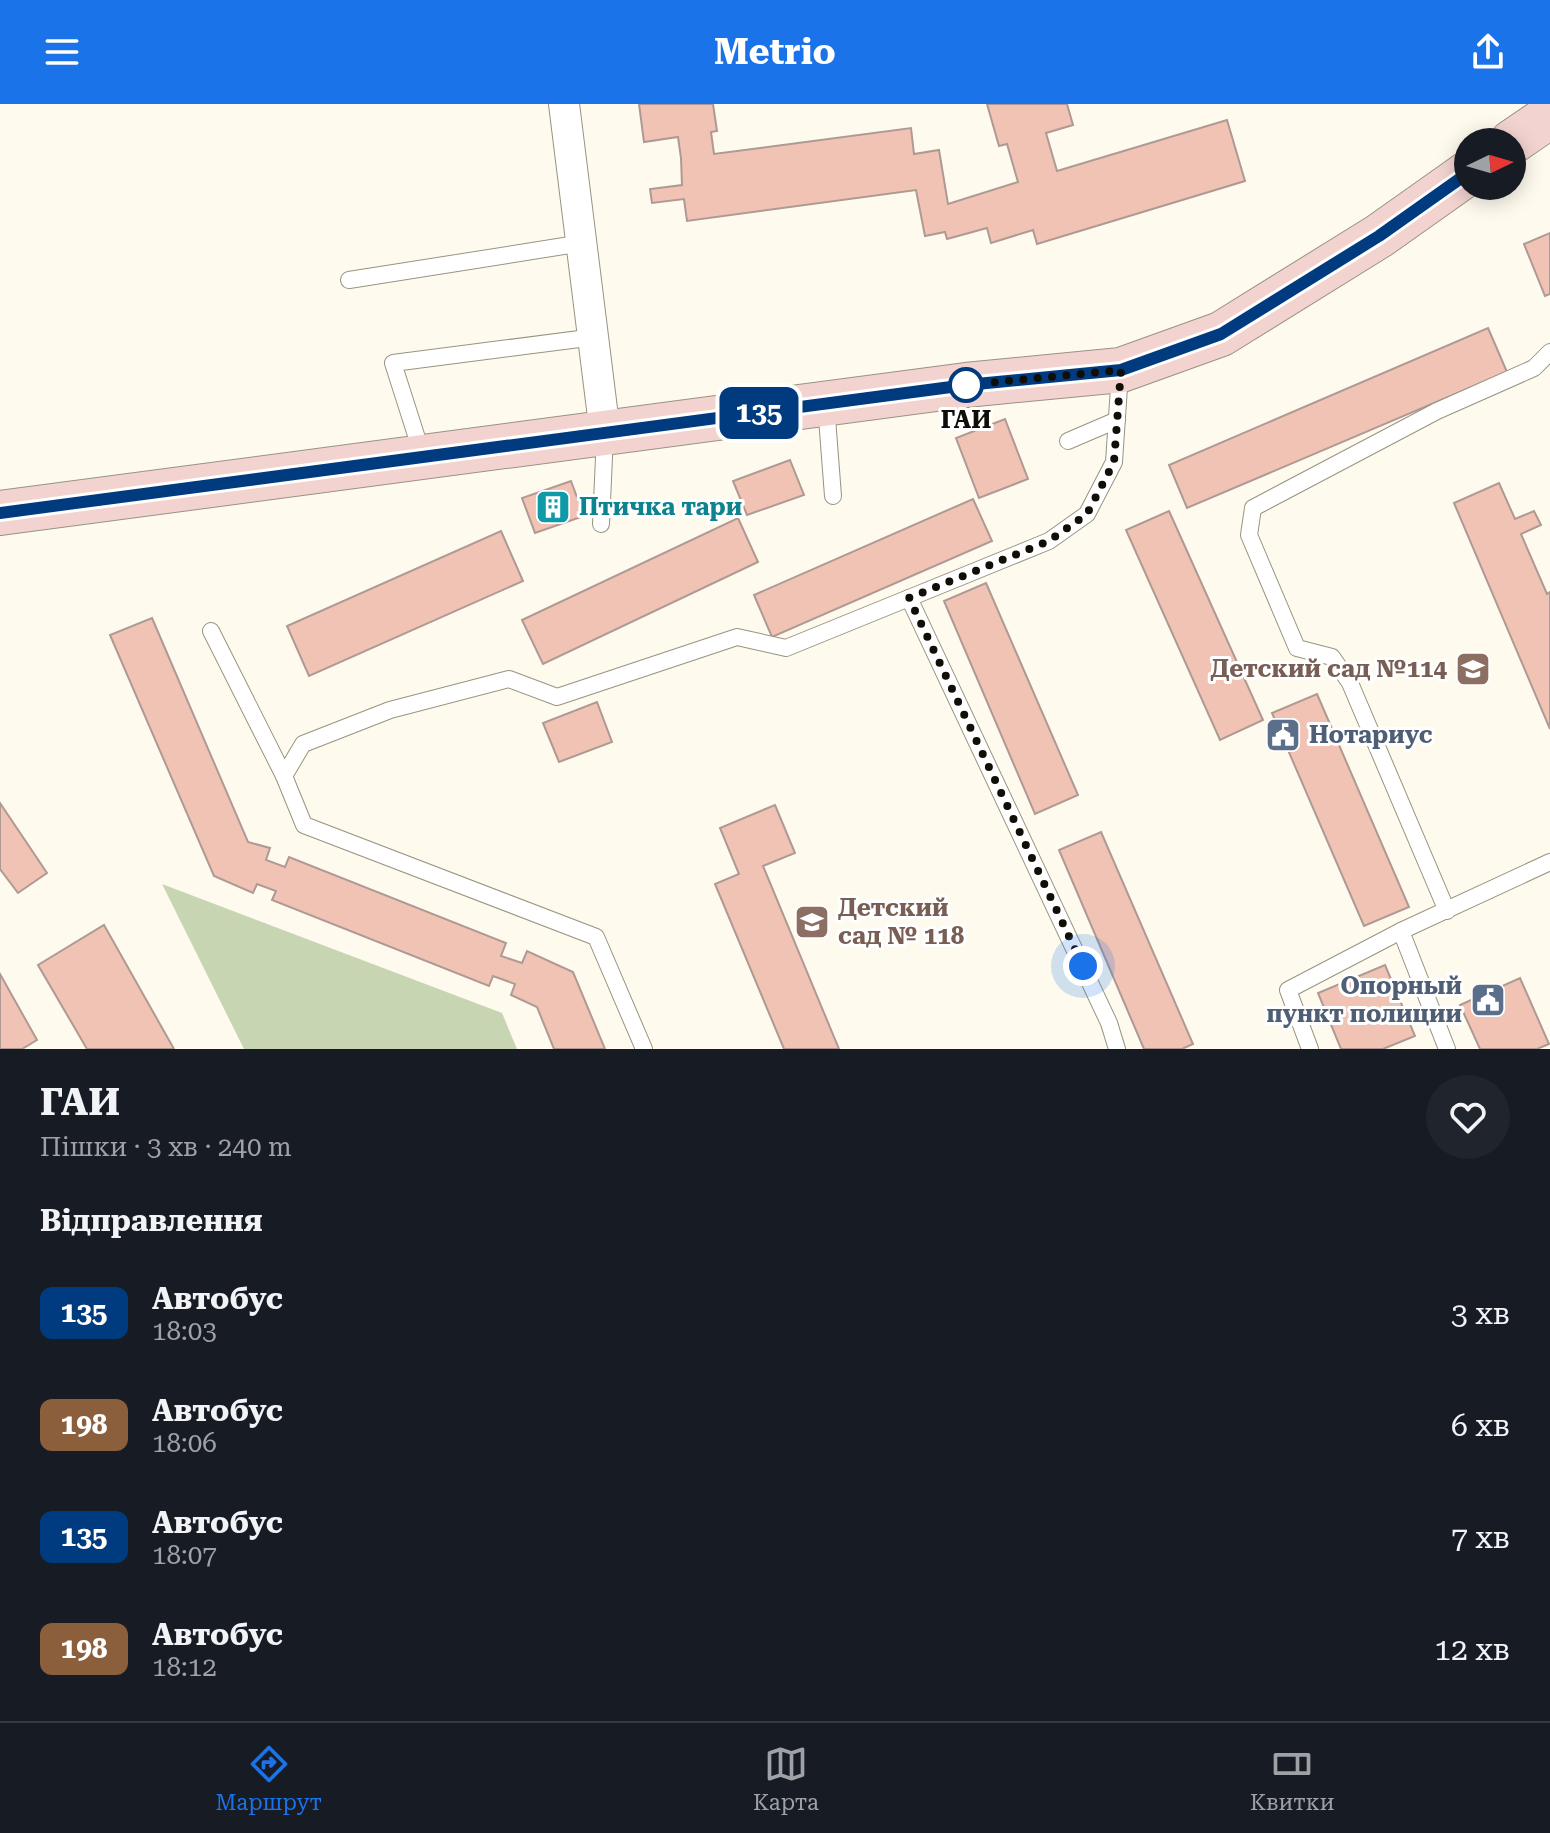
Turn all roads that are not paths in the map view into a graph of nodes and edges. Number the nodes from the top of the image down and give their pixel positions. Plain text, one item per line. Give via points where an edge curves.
1 (564, 104) edge
2 (1550, 116) edge
3 (1526, 132) edge
4 (1454, 183) edge
5 (583, 243) junction
6 (349, 280) dead end
7 (595, 337) junction
8 (1550, 352) edge
9 (1121, 370) junction
10 (826, 404) junction
11 (1117, 420) junction
12 (605, 433) junction
13 (1068, 441) dead end
14 (423, 457) junction
15 (833, 496) dead end
16 (0, 513) edge
17 (601, 524) dead end
18 (909, 598) junction
19 (211, 631) dead end
20 (284, 776) junction
21 (1550, 862) edge
22 (1447, 911) junction
23 (1401, 931) junction
24 (644, 1049) edge
25 (1117, 1049) edge
26 (1310, 1049) edge
27 (1447, 1049) edge

1 - 5 street
2 - 3 main road
4 - 9 main road via 1221,334
5 - 6 lane
5 - 7 street
7 - 12 street
7 - 14 lane via 393,363
8 - 22 lane via 1534,368 1437,411 1253,508 1249,535 1297,648 1332,657 1350,683
9 - 10 main road
9 - 11 lane
10 - 12 main road
10 - 15 lane
11 - 13 lane
11 - 18 lane via 1114,462 1087,514 1049,541
12 - 14 main road
12 - 17 lane
14 - 16 main road
18 - 20 lane via 786,648 737,637 557,697 509,679 390,710 303,744
18 - 25 lane
19 - 20 lane
20 - 24 lane via 304,825 596,937
21 - 22 lane
22 - 23 lane
23 - 26 lane via 1288,990
23 - 27 lane

